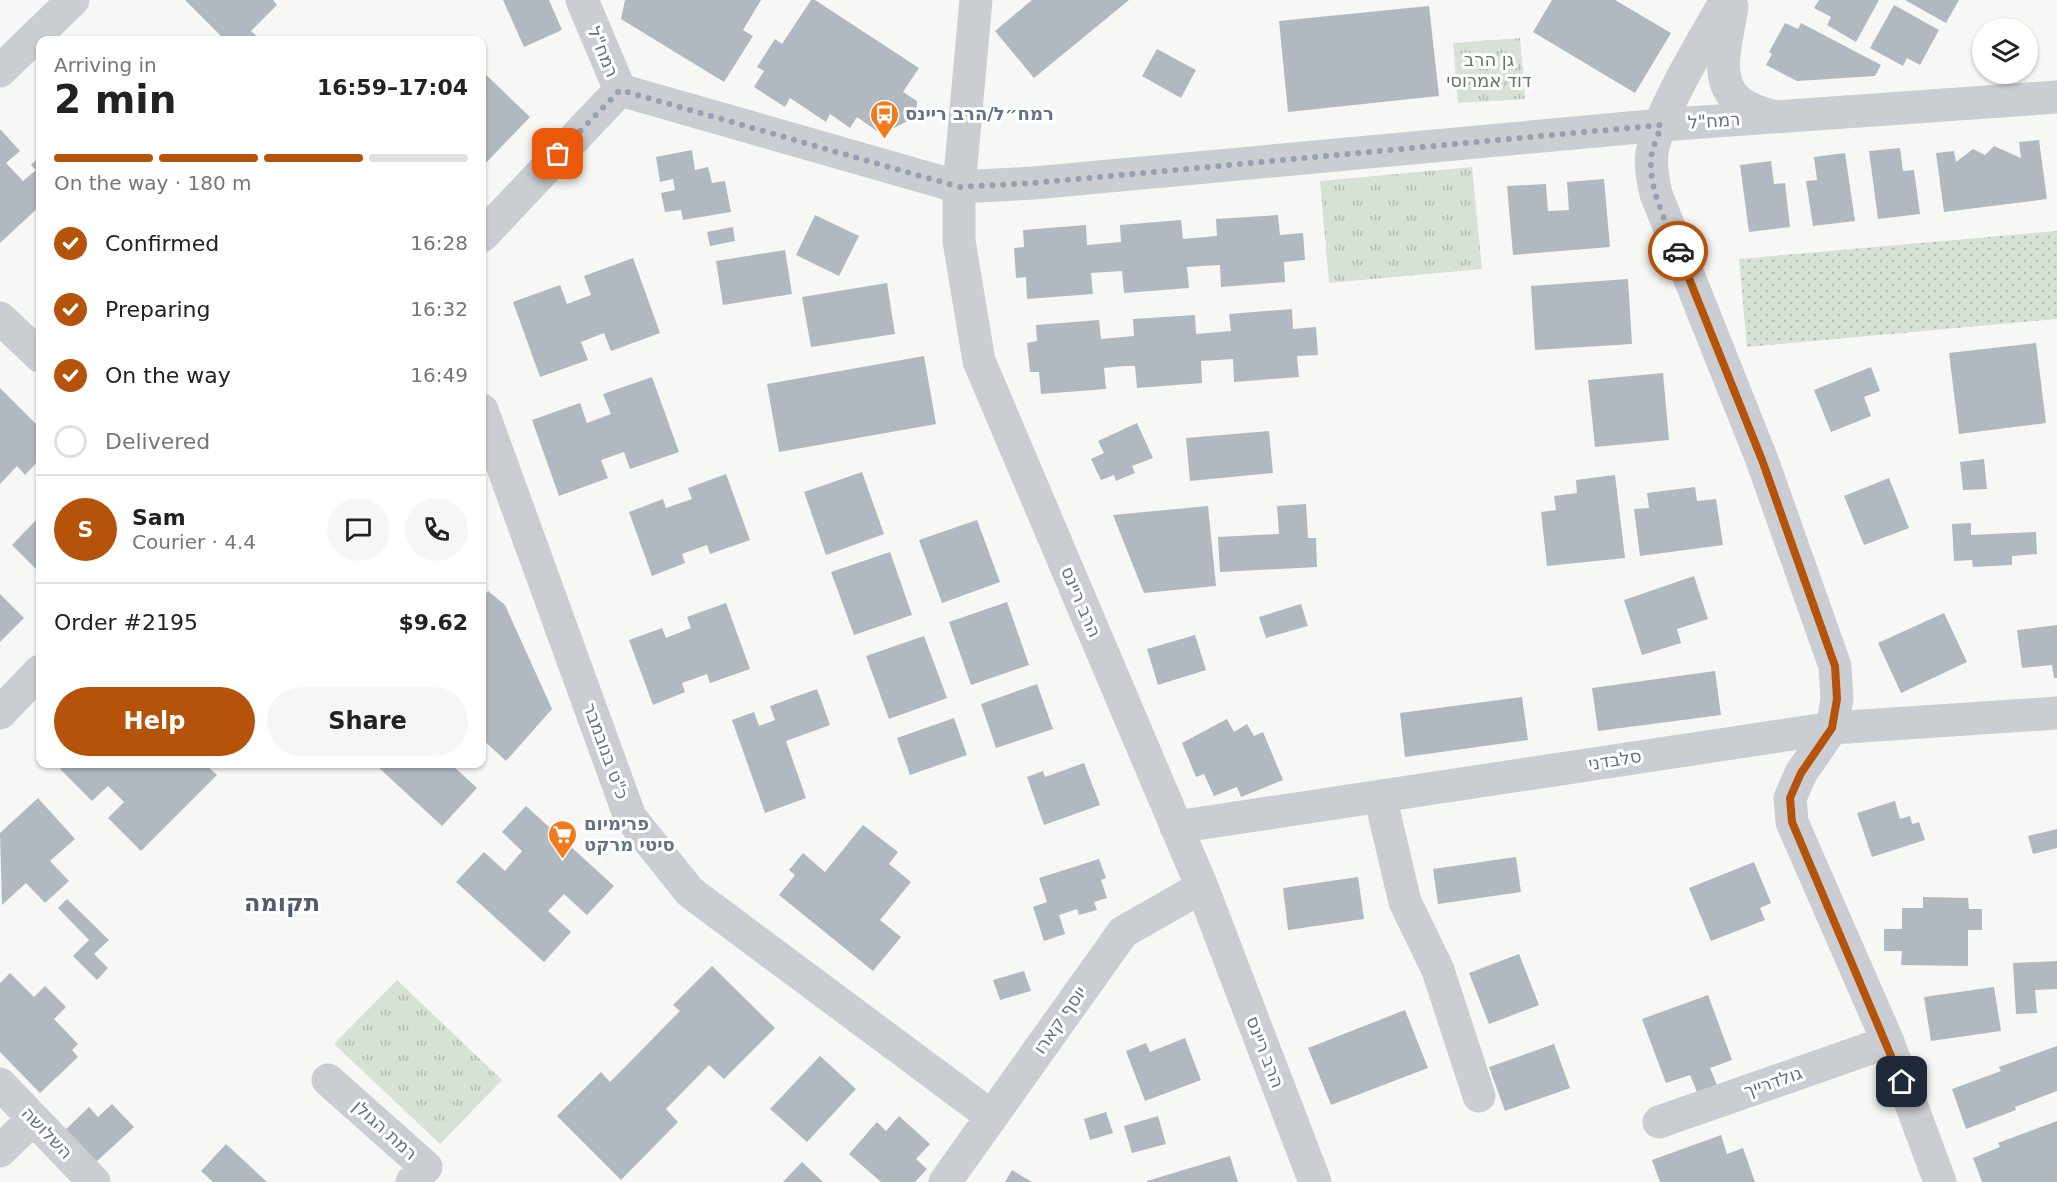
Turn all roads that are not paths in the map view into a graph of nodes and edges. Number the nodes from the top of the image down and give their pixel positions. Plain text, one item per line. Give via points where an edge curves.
1 (73, 0) edge
2 (582, 0) edge
3 (976, 0) edge
4 (1726, 0) edge
5 (1733, 0) edge
6 (0, 71) edge
7 (620, 90) junction
8 (2057, 97) edge
9 (1774, 117) junction
10 (1661, 125) junction
11 (959, 187) junction
12 (486, 232) edge
13 (0, 318) edge
14 (36, 352) edge
15 (486, 421) edge
16 (36, 675) edge
17 (0, 713) edge
18 (2057, 713) edge
19 (1832, 728) junction
20 (1380, 796) junction
21 (1176, 826) junction
22 (1202, 887) junction
23 (1888, 1042) junction
24 (328, 1080) dead end
25 (0, 1084) edge
26 (1479, 1096) dead end
27 (992, 1116) junction
28 (33, 1119) junction
29 (1659, 1122) dead end
30 (0, 1151) edge
31 (94, 1182) edge
32 (412, 1182) edge
33 (945, 1182) edge
34 (1315, 1182) edge
35 (1940, 1182) edge

1 - 6 street
2 - 7 street, רמח"ל
3 - 11 street, הרב ריינס
4 - 10 street
5 - 9 street via 1724,72 1728,89 1741,105
7 - 11 street, רמח"ל
7 - 12 street
8 - 9 street, רמח"ל
9 - 10 street, רמח"ל
10 - 11 street, רמח"ל
10 - 19 street via 1652,152 1656,194 1762,460 1835,666 1837,699
11 - 21 street, הרב ריינס via 959,242 979,361
13 - 14 street
15 - 27 street, כ"ט בנובמבר via 630,816 690,892
16 - 17 street
18 - 19 street, סלבדני
19 - 20 street, סלבדני
19 - 23 street via 1801,773 1790,798 1792,822
20 - 21 street, סלבדני
20 - 26 street via 1405,902 1438,970
21 - 22 street, הרב ריינס
22 - 27 street, יוסף קארו via 1123,932
22 - 34 street, הרב ריינס
23 - 29 street, גולדרייך
23 - 35 street
24 - 32 street, רמת הגולן via 426,1167
25 - 28 street, השלושה
27 - 33 street, יוסף קארו
28 - 30 street
28 - 31 street, השלושה

